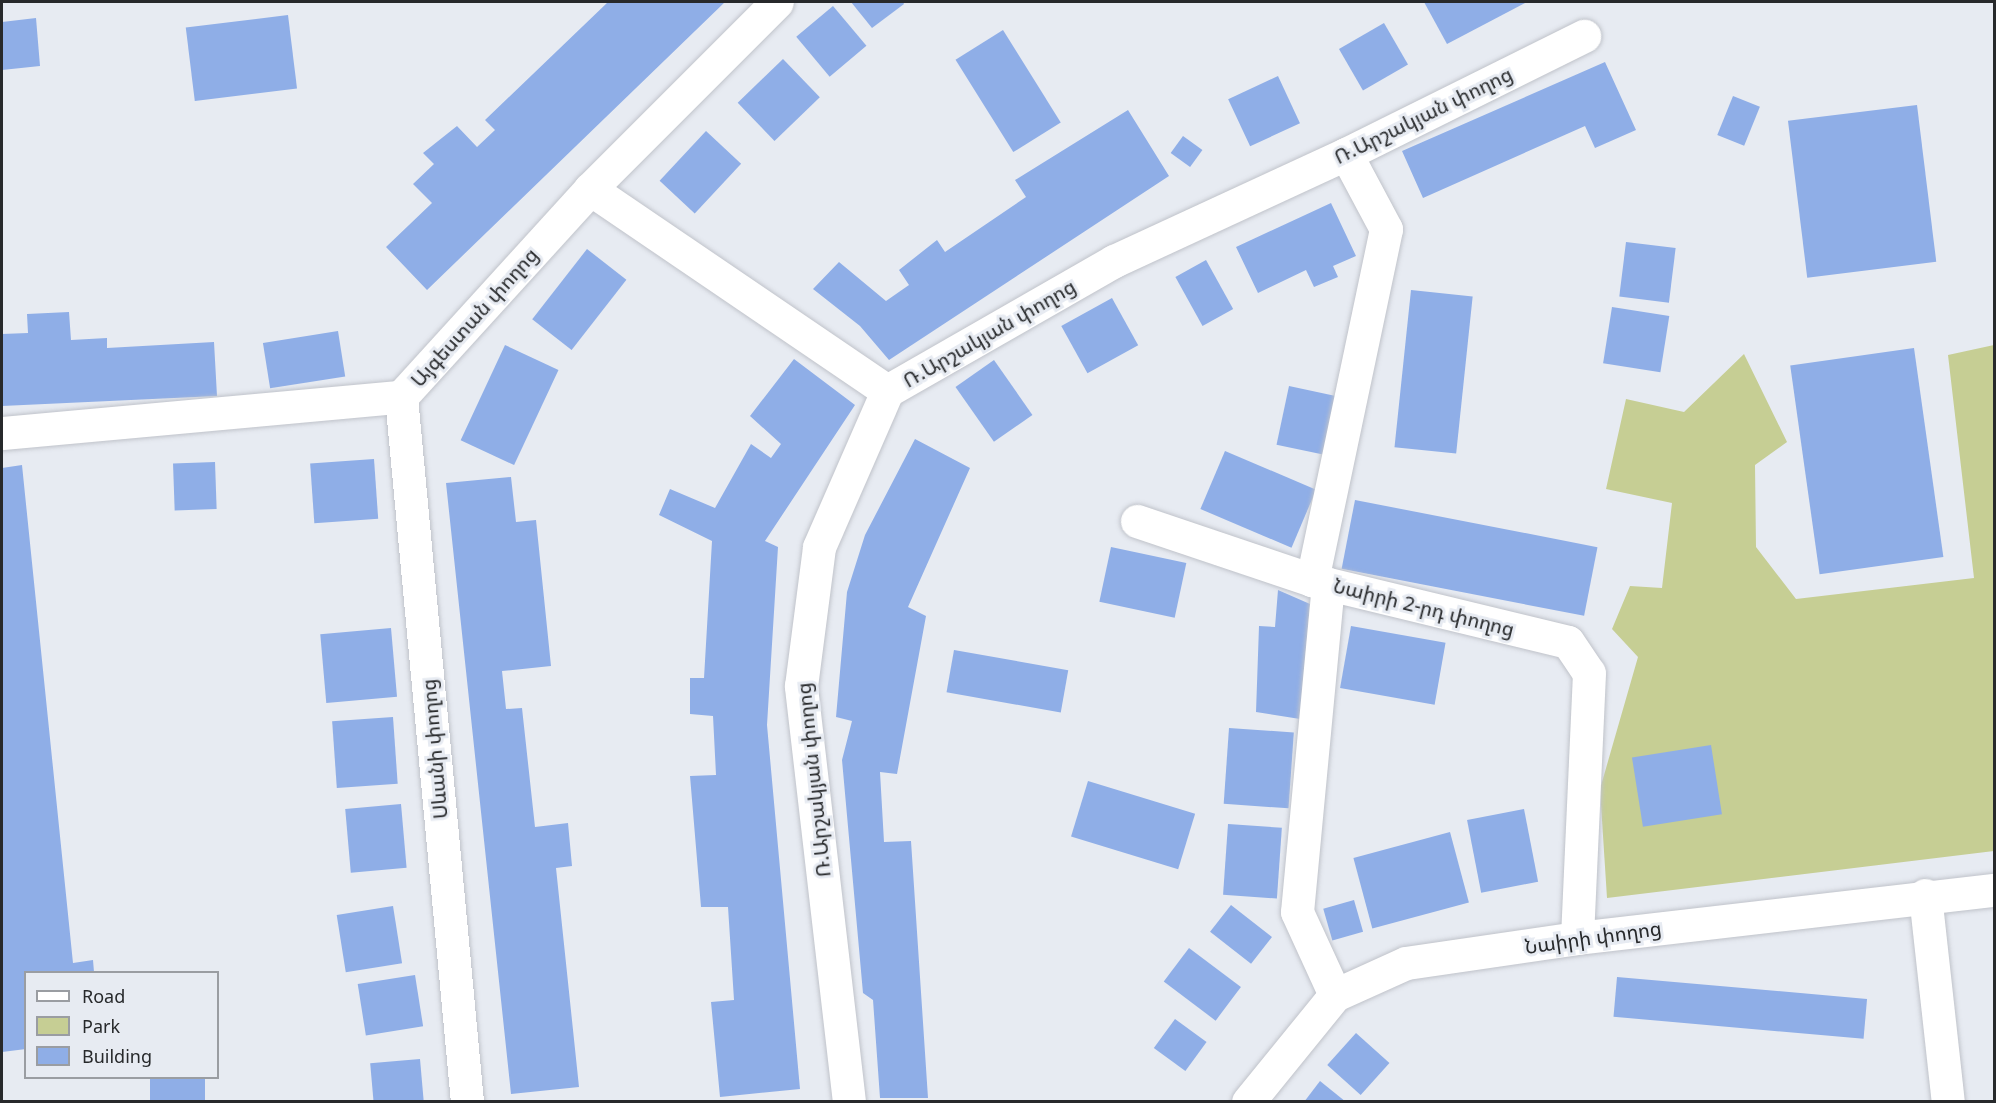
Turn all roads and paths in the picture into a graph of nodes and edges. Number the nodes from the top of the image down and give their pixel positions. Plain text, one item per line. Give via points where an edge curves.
1 (777, 2) edge
2 (1584, 36) dead end
3 (1346, 154) junction
4 (590, 189) junction
5 (887, 391) junction
6 (401, 397) junction
7 (2, 433) edge
8 (1137, 521) dead end
9 (1320, 582) junction
10 (1995, 890) edge
11 (1925, 895) junction
12 (1577, 938) junction
13 (1335, 995) junction
14 (467, 1101) edge
15 (849, 1101) edge
16 (1248, 1101) edge
17 (1948, 1101) edge

1 - 4 street, Այգեստան փողոց
2 - 3 street, Ռ.Արշակյան փողոց
3 - 5 street, Ռ.Արշակյան փողոց via 1114,261
3 - 9 street, Նաիրի 2-րդ փողոց via 1386,228
4 - 5 street
4 - 6 street, Այգեստան փողոց
5 - 15 street, Ռ.Արշակյան փողոց via 819,547 801,686
6 - 7 street, Այգեստան փողոց
6 - 14 street, Սևանի փողոց
8 - 9 street
9 - 12 street, Նաիրի 2-րդ փողոց via 1568,642 1589,673
9 - 13 street via 1297,912
10 - 11 street, Նաիրի փողոց
11 - 12 street, Նաիրի փողոց
11 - 17 street
12 - 13 street, Նաիրի փողոց via 1406,963
13 - 16 street, Նաիրի փողոց

